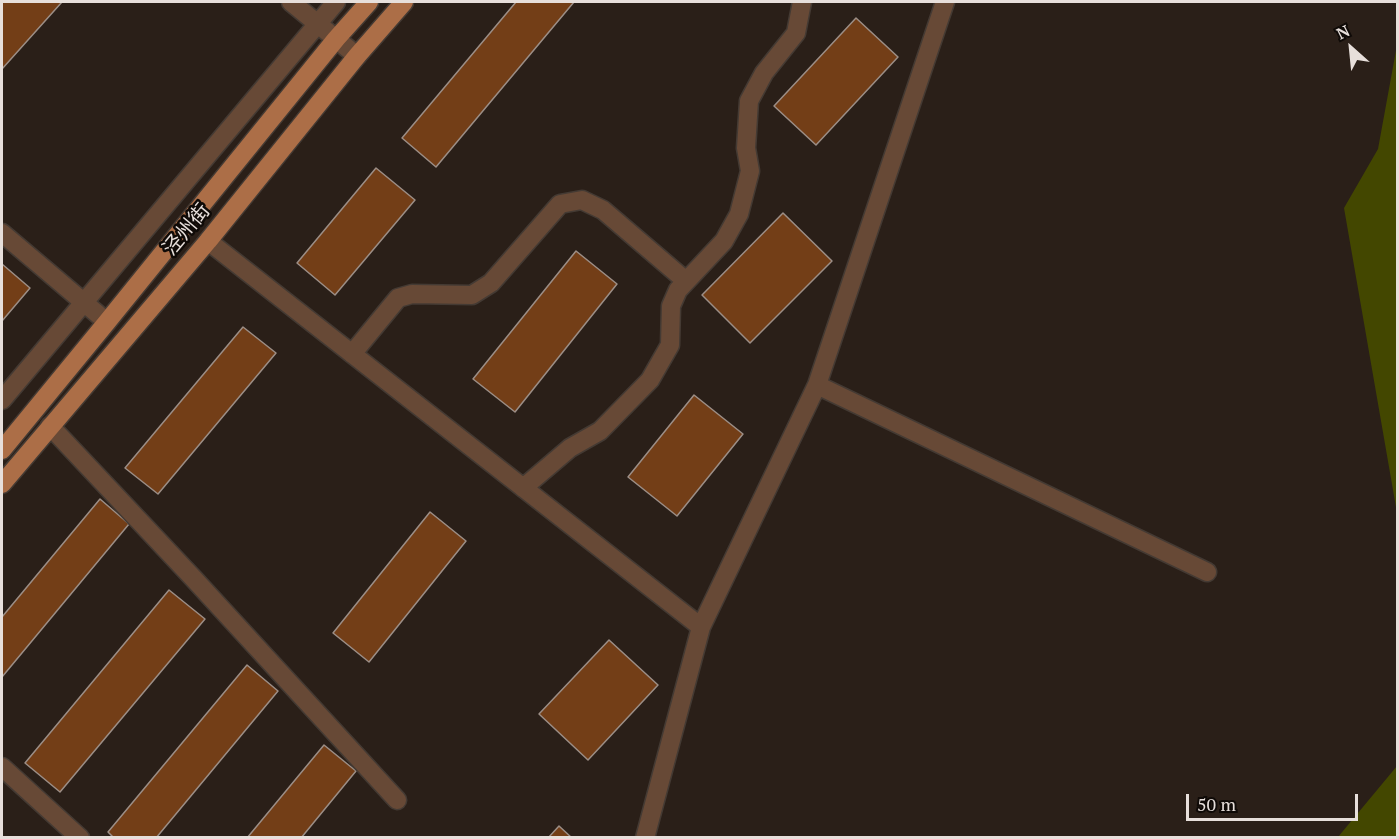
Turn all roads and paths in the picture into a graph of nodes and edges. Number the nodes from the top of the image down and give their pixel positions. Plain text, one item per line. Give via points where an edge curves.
1 (291, 2) edge
2 (336, 2) edge
3 (369, 2) edge
4 (404, 2) edge
5 (802, 2) edge
6 (945, 2) edge
7 (317, 24) junction
8 (336, 39) junction
9 (357, 56) junction
10 (2, 233) edge
11 (208, 241) junction
12 (686, 281) junction
13 (83, 302) junction
14 (107, 322) junction
15 (352, 354) junction
16 (817, 385) junction
17 (2, 400) edge
18 (50, 426) junction
19 (2, 450) edge
20 (2, 484) edge
21 (523, 488) junction
22 (1207, 572) dead end
23 (701, 627) junction
24 (2, 767) edge
25 (398, 800) dead end
26 (80, 837) edge
27 (645, 837) edge

1 - 7 street
2 - 7 street
3 - 8 main road, 泾州街
4 - 9 main road, 泾州街
5 - 12 street via 796,33 748,100 746,148 750,171 739,214 724,241
6 - 16 street
7 - 8 street
7 - 13 street
8 - 9 street
8 - 14 main road, 泾州街
9 - 11 main road, 泾州街
10 - 13 street
11 - 15 street
11 - 18 main road, 泾州街
12 - 15 street via 603,210 582,201 560,204 491,283 472,295 412,294 398,298
12 - 21 street via 670,306 670,345 650,380 600,431 570,448
13 - 14 street
13 - 17 street
14 - 19 main road, 泾州街
15 - 21 street
16 - 22 street
16 - 23 street
18 - 20 main road, 泾州街
18 - 25 street
21 - 23 street
23 - 27 street
24 - 26 street

